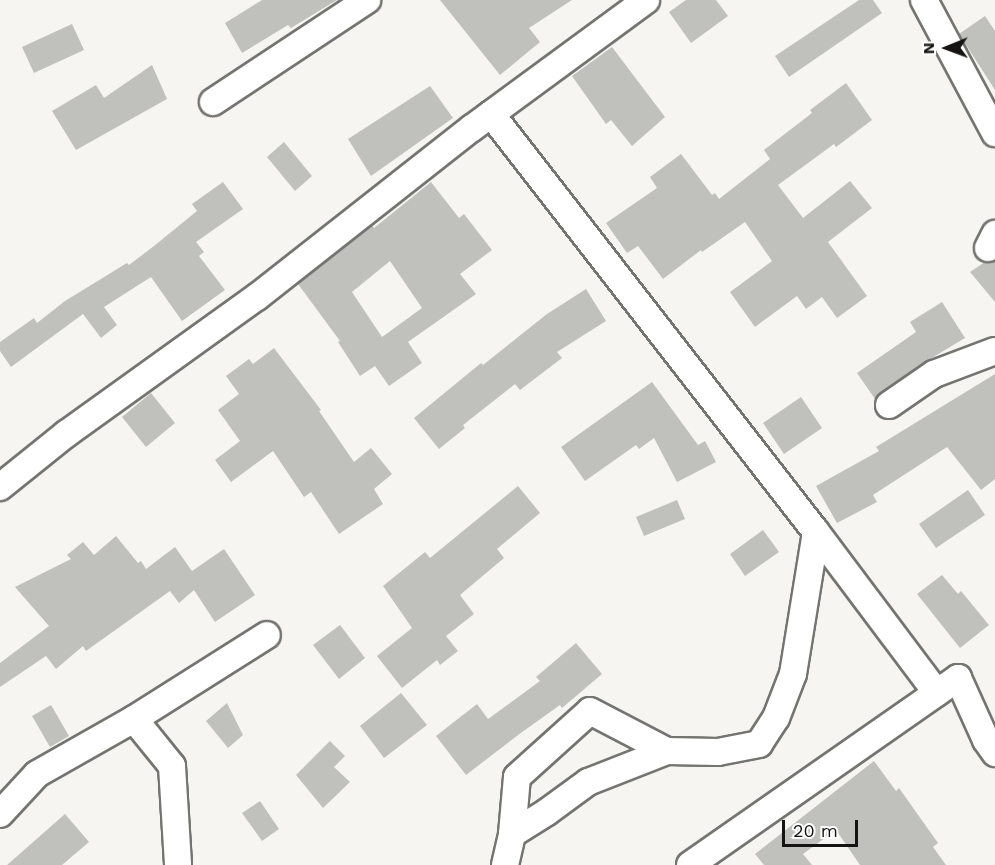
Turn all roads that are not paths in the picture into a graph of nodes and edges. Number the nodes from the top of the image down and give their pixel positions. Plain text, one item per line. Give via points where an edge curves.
1 (368, 0) edge
2 (646, 0) edge
3 (924, 0) edge
4 (213, 102) dead end
5 (491, 114) junction
6 (995, 133) edge
7 (995, 351) edge
8 (889, 405) dead end
9 (0, 487) edge
10 (816, 532) junction
11 (267, 635) dead end
12 (937, 693) junction
13 (135, 719) junction
14 (667, 751) junction
15 (995, 753) edge
16 (0, 814) edge
17 (512, 834) junction
18 (178, 865) edge
19 (506, 865) edge
20 (690, 865) edge

1 - 4 street
2 - 5 street
3 - 6 street
5 - 9 street via 256,297 66,434
5 - 10 street
7 - 8 street via 934,374
10 - 12 street
10 - 14 street via 793,674 776,718 759,744 718,752
11 - 13 street
12 - 15 street via 958,678
12 - 20 street
13 - 16 street via 37,774
13 - 18 street via 172,766
14 - 17 street via 588,782
14 - 17 street via 590,711 517,777
17 - 19 street

